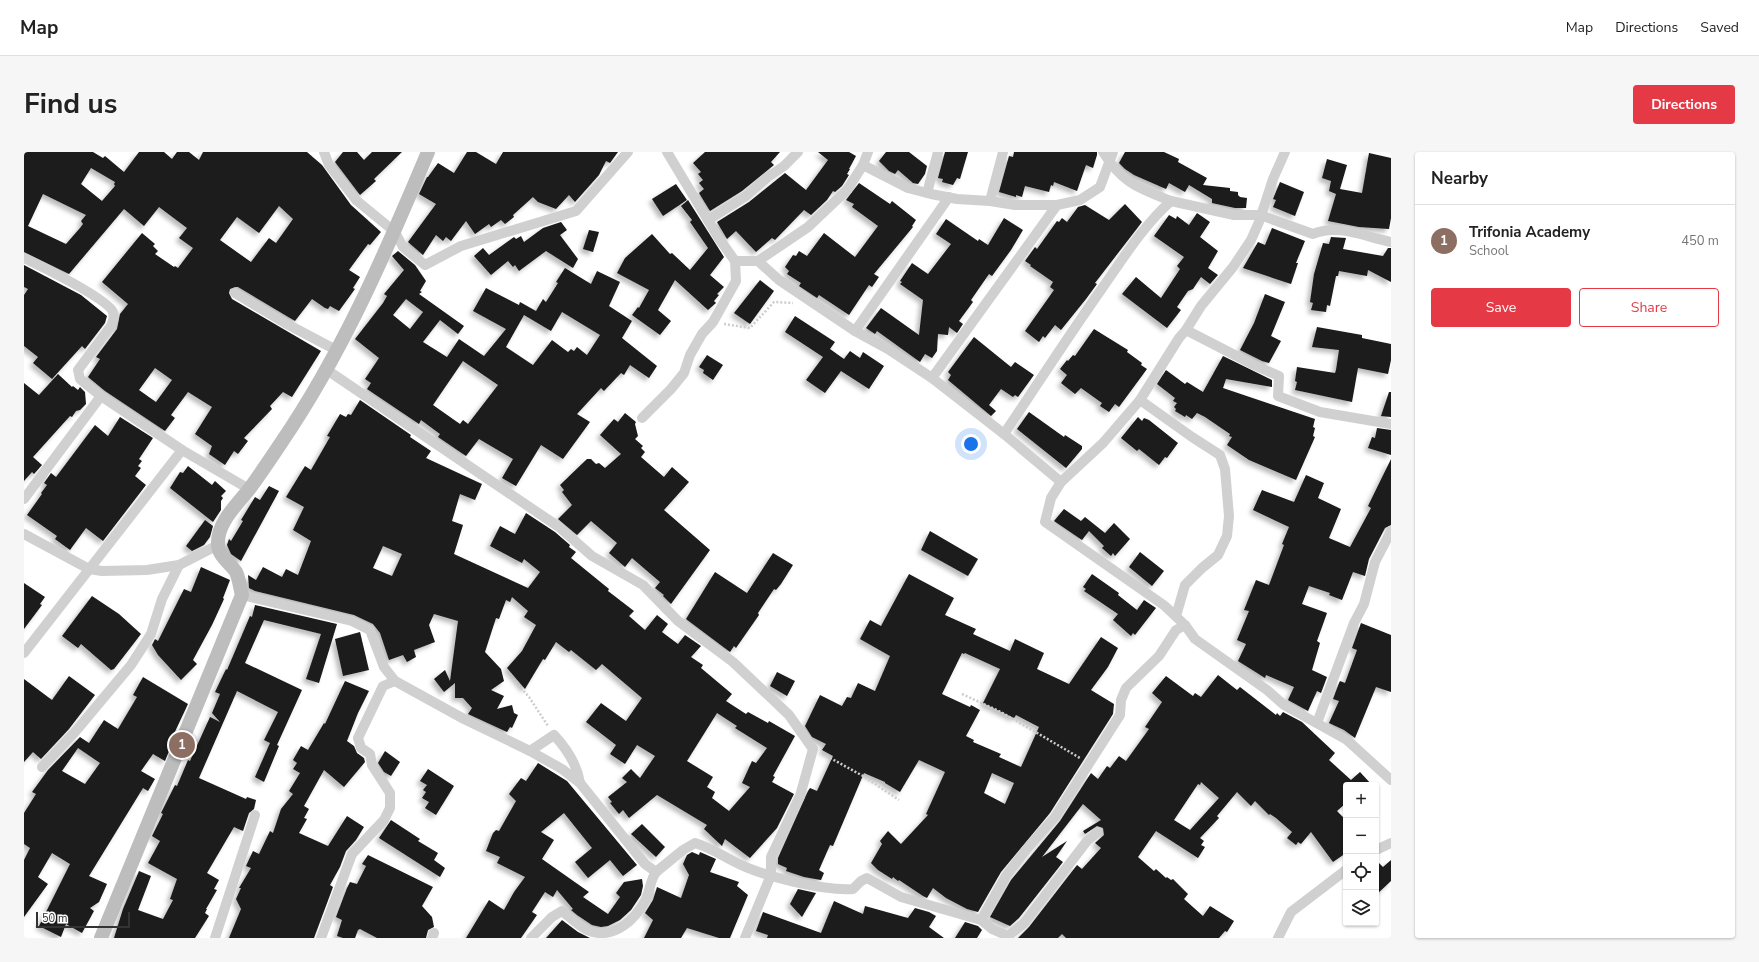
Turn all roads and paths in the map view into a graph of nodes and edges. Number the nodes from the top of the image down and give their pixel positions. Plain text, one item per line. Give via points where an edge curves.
1 (324, 152) edge
2 (428, 152) edge
3 (628, 152) edge
4 (666, 152) edge
5 (798, 152) edge
6 (868, 152) edge
7 (938, 152) edge
8 (1003, 152) edge
9 (1103, 152) edge
10 (1113, 152) edge
11 (1285, 152) edge
12 (1109, 162) junction
13 (863, 166) junction
14 (927, 193) junction
15 (949, 197) junction
16 (990, 200) junction
17 (1171, 201) junction
18 (1057, 205) junction
19 (1260, 215) junction
20 (708, 220) junction
21 (395, 232) junction
22 (1391, 242) edge
23 (24, 258) edge
24 (735, 261) junction
25 (758, 261) junction
26 (235, 293) dead end
27 (803, 295) junction
28 (712, 322) junction
29 (1186, 330) junction
30 (855, 331) junction
31 (338, 351) junction
32 (327, 370) junction
33 (932, 378) junction
34 (101, 396) junction
35 (1140, 400) junction
36 (642, 418) dead end
37 (1391, 424) edge
38 (1004, 434) junction
39 (182, 450) junction
40 (1061, 482) junction
41 (249, 490) junction
42 (24, 498) edge
43 (1391, 532) edge
44 (24, 534) edge
45 (218, 545) junction
46 (179, 566) junction
47 (89, 569) junction
48 (242, 595) junction
49 (1176, 616) junction
50 (1185, 625) junction
51 (24, 653) edge
52 (512, 679) dead end
53 (395, 681) junction
54 (962, 694) dead end
55 (1317, 723) junction
56 (554, 735) junction
57 (813, 749) junction
58 (530, 751) junction
59 (1089, 763) junction
60 (42, 767) dead end
61 (1391, 780) edge
62 (580, 783) junction
63 (899, 800) dead end
64 (255, 815) dead end
65 (1098, 832) dead end
66 (1391, 843) edge
67 (1379, 849) edge
68 (656, 872) junction
69 (1343, 872) edge
70 (771, 875) junction
71 (981, 920) junction
72 (101, 938) edge
73 (215, 938) edge
74 (321, 938) edge
75 (530, 938) edge
76 (745, 938) edge
77 (1278, 938) edge

1 - 21 street via 329,164 356,200
2 - 21 street
3 - 21 street via 576,211 461,246 424,265 403,247
4 - 20 street
5 - 20 street via 746,196
6 - 13 street
7 - 14 street
8 - 16 street
9 - 12 street
10 - 12 street
11 - 19 street
12 - 17 street via 1123,179 1144,191
12 - 18 street via 1100,187 1080,200
13 - 14 street via 908,188
13 - 25 street via 847,190 808,226
14 - 15 street
15 - 16 street
15 - 30 street
16 - 18 street via 1015,204
17 - 19 street via 1234,215
17 - 38 street via 1160,210 1117,267
18 - 33 street
19 - 22 street via 1313,234 1323,229 1343,230
19 - 29 street via 1260,222 1246,247
20 - 24 street
21 - 31 street
23 - 34 street via 72,282 108,305 113,311 115,319 111,326 78,370 80,379
24 - 25 street
24 - 28 street via 736,281
25 - 27 street via 779,280
26 - 31 street
27 - 28 path via 795,303 774,302 750,328
27 - 30 street
28 - 36 street via 690,355 684,373
29 - 35 street
29 - 37 street via 1279,376 1278,396 1320,412
30 - 33 street
31 - 32 street
32 - 41 street
32 - 57 street via 559,527 592,556 643,585 678,621 733,662 789,715
33 - 38 street
34 - 39 street
34 - 42 street
35 - 40 street via 1102,443
35 - 49 street via 1220,455 1225,469 1229,516 1227,536 1218,555 1185,585
38 - 40 street
39 - 41 street
39 - 47 street
40 - 49 street via 1051,498 1045,522
41 - 45 street via 229,514 220,531
43 - 55 street via 1375,562 1364,604 1354,623
44 - 47 street
45 - 46 street
45 - 48 street via 224,559 236,572
46 - 47 street via 148,570
46 - 60 street via 162,599 151,634 131,665 76,732
47 - 51 street
48 - 53 street via 352,621 370,630 384,667
48 - 72 street
49 - 50 street
50 - 55 street via 1195,639 1284,705
50 - 59 street via 1176,630 1159,656 1126,688 1121,700 1120,715
52 - 56 path via 529,697
53 - 58 street via 490,733
53 - 74 street via 383,686 358,738 361,748 370,754 372,766 390,793 390,808 384,820 352,854
54 - 59 path via 1001,712
55 - 61 street via 1347,740
56 - 58 street
56 - 62 street via 570,756
57 - 63 path via 863,776
57 - 70 street via 800,796 771,857
58 - 62 street via 562,769
59 - 71 street via 1055,817 1006,876
62 - 68 street via 644,864
64 - 73 street
65 - 71 street via 1087,841 1024,923 1008,936 992,929
66 - 67 street
68 - 70 street via 695,843 710,847 740,864
68 - 75 street via 646,900 626,926 604,933 592,932 562,911
69 - 77 street via 1291,912
70 - 71 street via 840,890 853,889 867,878 900,897
70 - 76 street

